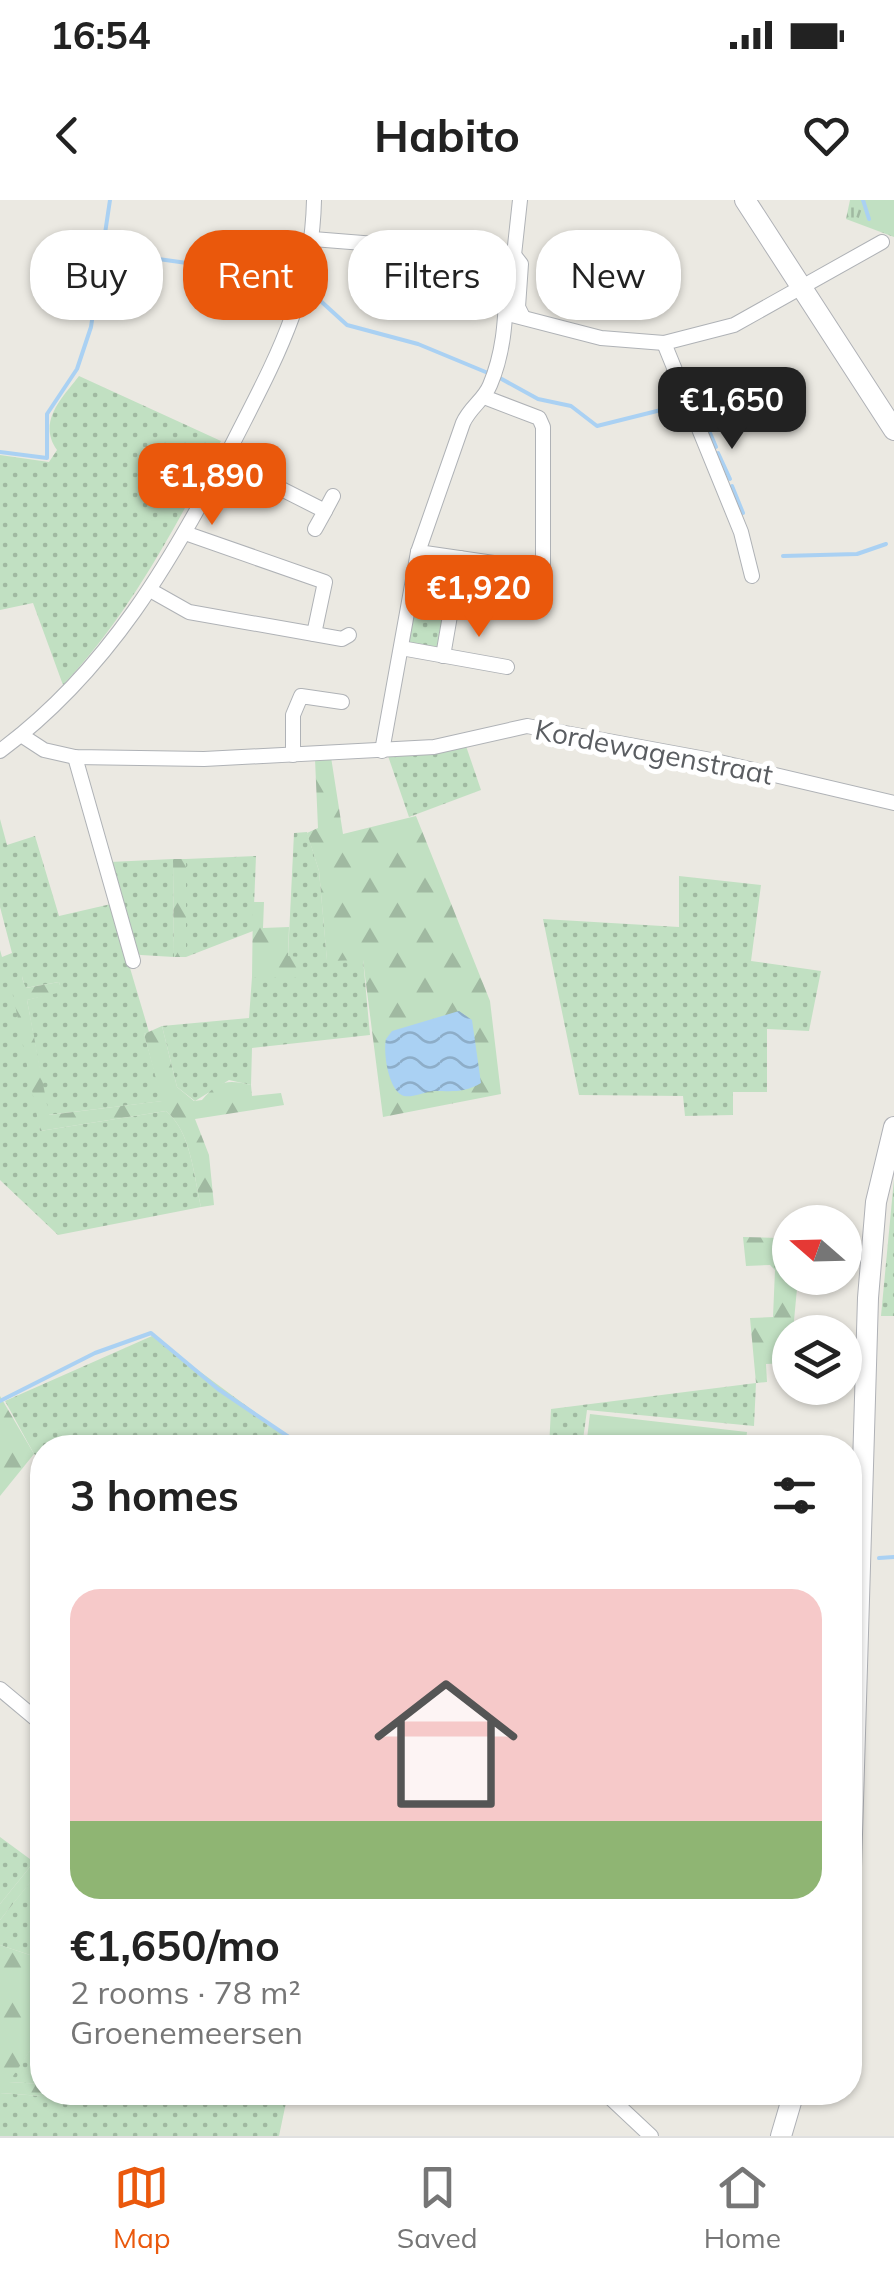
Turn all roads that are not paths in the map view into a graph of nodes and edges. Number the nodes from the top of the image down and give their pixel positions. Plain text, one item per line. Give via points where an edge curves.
1 (314, 200) edge
2 (520, 200) edge
3 (745, 200) edge
4 (313, 230) edge
5 (516, 237) edge
6 (882, 242) dead end
7 (516, 258) edge
8 (801, 288) junction
9 (516, 315) joint
10 (293, 320) edge
11 (514, 320) edge
12 (664, 342) junction
13 (484, 397) junction
14 (894, 430) edge
15 (224, 460) junction
16 (333, 496) dead end
17 (324, 512) junction
18 (316, 529) dead end
19 (185, 533) junction
20 (418, 552) junction
21 (460, 558) junction
22 (752, 576) dead end
23 (150, 590) junction
24 (314, 634) junction
25 (349, 636) dead end
26 (401, 648) junction
27 (444, 656) junction
28 (507, 668) dead end
29 (342, 702) dead end
30 (21, 735) junction
31 (0, 750) edge
32 (382, 751) junction
33 (294, 755) junction
34 (75, 757) junction
35 (894, 803) edge
36 (133, 961) dead end
37 (894, 1128) edge
38 (862, 1499) edge
39 (0, 1690) edge
40 (30, 1714) edge
41 (618, 2105) edge
42 (790, 2105) edge
43 (650, 2136) edge
44 (781, 2136) edge

1 - 4 street
2 - 5 street
3 - 8 main road
6 - 8 street
7 - 9 street
8 - 12 street via 734,325
8 - 14 main road
9 - 12 street via 601,338
10 - 15 street
11 - 13 street
12 - 22 street via 741,532
13 - 20 street via 470,406
13 - 21 street via 531,414 543,427 546,561 534,571
15 - 17 street
15 - 19 street
16 - 17 street
17 - 18 street
19 - 23 street
19 - 24 street via 325,582
20 - 21 street
20 - 26 street
21 - 27 street
23 - 24 street via 189,612
23 - 30 street via 80,682
24 - 25 street
26 - 27 street
26 - 32 street
27 - 28 street
29 - 33 street via 300,696
30 - 31 street
30 - 34 street, Kordewagenstraat via 44,750
32 - 33 street, Kordewagenstraat
32 - 35 street, Kordewagenstraat via 527,726
33 - 34 street, Kordewagenstraat
34 - 36 street
37 - 38 main road via 876,1202
39 - 40 street
41 - 43 street
42 - 44 main road

